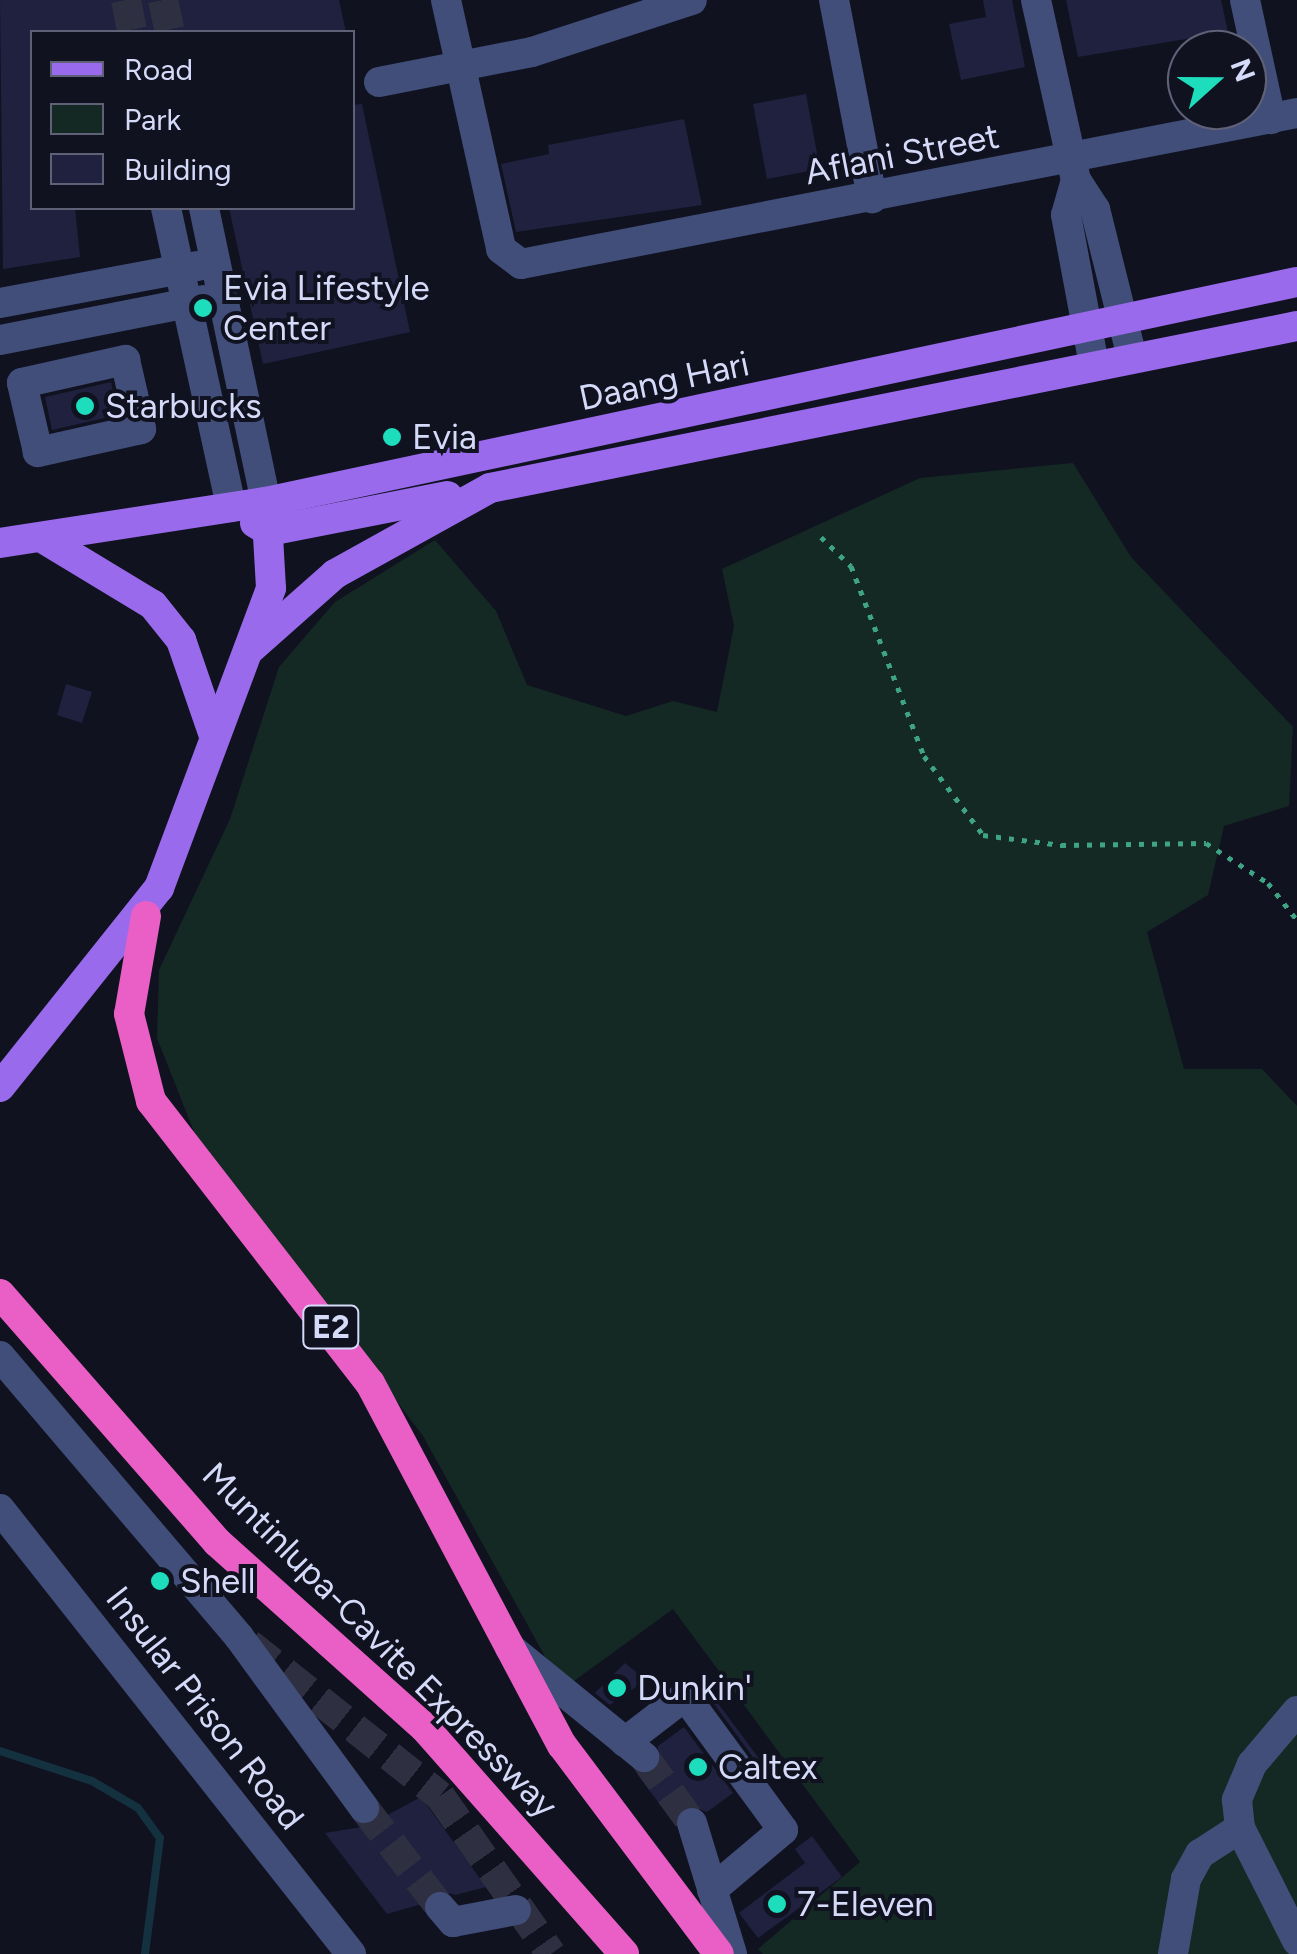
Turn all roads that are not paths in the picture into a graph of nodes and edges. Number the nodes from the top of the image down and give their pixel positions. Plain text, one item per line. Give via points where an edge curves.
1 (446, 0) edge
2 (692, 0) edge
3 (834, 0) edge
4 (1036, 0) edge
5 (1245, 0) edge
6 (651, 7) edge
7 (460, 67) junction
8 (379, 82) dead end
9 (1284, 116) edge
10 (1073, 170) junction
11 (872, 198) junction
12 (166, 210) edge
13 (204, 210) edge
14 (215, 262) junction
15 (178, 271) junction
16 (1297, 282) edge
17 (222, 297) junction
18 (0, 303) edge
19 (184, 303) junction
20 (1122, 318) junction
21 (1085, 326) junction
22 (1297, 326) edge
23 (0, 340) edge
24 (1132, 357) junction
25 (125, 360) joint
26 (1094, 364) junction
27 (490, 488) junction
28 (231, 508) junction
29 (267, 516) junction
30 (44, 539) junction
31 (0, 544) edge
32 (248, 651) junction
33 (214, 736) junction
34 (146, 916) junction
35 (0, 1087) edge
36 (0, 1294) edge
37 (0, 1356) edge
38 (0, 1508) edge
39 (503, 1642) junction
40 (1297, 1711) edge
41 (364, 1808) tunnel mouth
42 (692, 1823) tunnel mouth
43 (1240, 1828) junction
44 (712, 1890) junction
45 (440, 1907) tunnel mouth
46 (516, 1910) dead end
47 (1297, 1941) edge
48 (351, 1954) edge
49 (624, 1954) edge
50 (719, 1954) edge
51 (732, 1954) edge
52 (1173, 1954) edge

1 - 7 street
2 - 6 street
3 - 11 street
4 - 10 street
5 - 9 street
6 - 7 street
7 - 8 street
7 - 11 street, Aflani Street via 501,250 521,264
9 - 10 street, Aflani Street
10 - 11 street, Aflani Street
10 - 20 street via 1096,209
10 - 21 street via 1066,215
12 - 15 street
13 - 14 street
14 - 15 street
14 - 17 street
15 - 18 street
15 - 19 street
16 - 20 main road, Daang Hari
17 - 19 street
17 - 29 street
19 - 23 street
19 - 28 street
20 - 21 main road, Daang Hari
20 - 24 street
21 - 26 street
21 - 29 main road, Daang Hari
22 - 24 main road, Daang Hari
24 - 26 main road, Daang Hari
25 - 25 street via 141,430 38,452 22,383
26 - 27 main road, Daang Hari
27 - 29 main road
27 - 32 main road, Daang Hari via 335,574
28 - 29 main road, Daang Hari
28 - 30 main road, Daang Hari
29 - 32 main road via 272,588
30 - 31 main road, Daang Hari
30 - 33 main road via 153,604 181,640
32 - 33 main road, Daang Hari
33 - 34 main road, Daang Hari
34 - 35 main road, Daang Hari
34 - 39 highway, Muntinlupa-Cavite Expressway / E2 via 129,1014 150,1101 370,1382
36 - 49 highway, Muntinlupa-Cavite Expressway via 217,1542 425,1728
37 - 41 street via 239,1636
38 - 48 street, Insular Prison Road
39 - 44 street via 634,1749 685,1696 783,1830
39 - 50 highway, Muntinlupa-Cavite Expressway / E2 via 562,1745
40 - 43 street via 1252,1764 1237,1800
42 - 44 street
43 - 47 street
43 - 52 street via 1200,1854 1186,1879
44 - 51 street
45 - 46 street via 453,1922

